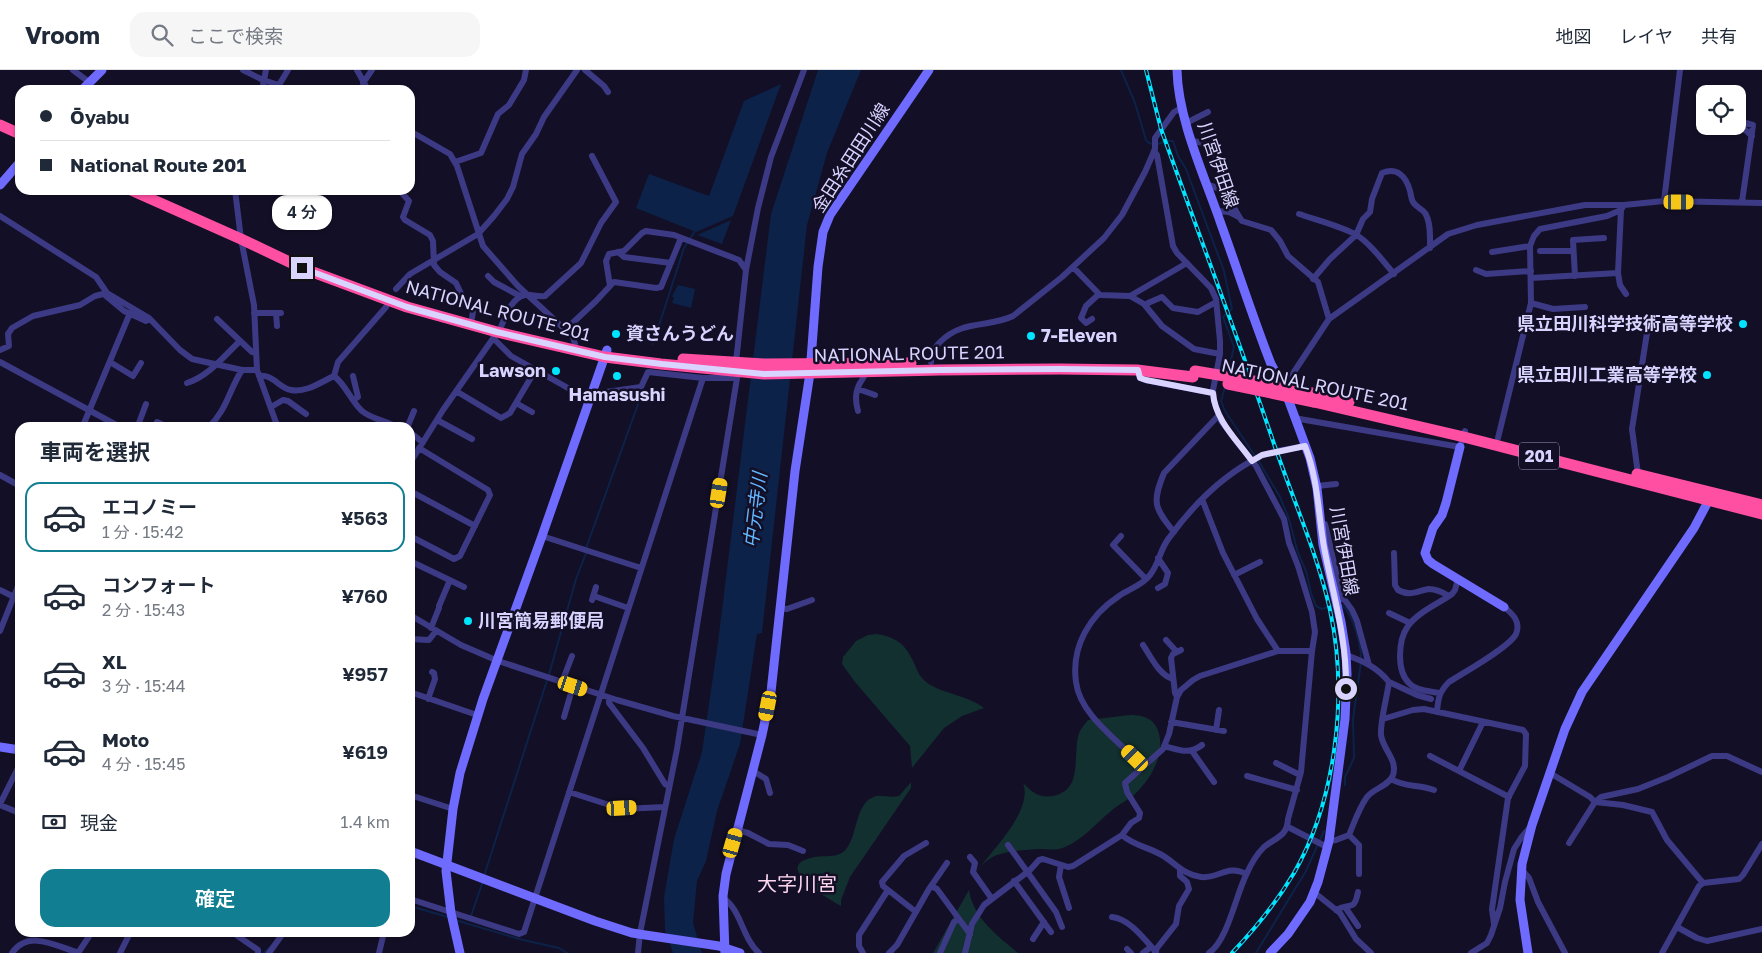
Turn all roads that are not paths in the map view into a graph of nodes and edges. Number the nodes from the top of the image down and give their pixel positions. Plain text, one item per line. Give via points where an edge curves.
1 (73, 70) edge
2 (102, 70) edge
3 (242, 70) edge
4 (266, 70) edge
5 (288, 70) edge
6 (357, 70) edge
7 (372, 70) edge
8 (526, 70) edge
9 (577, 70) edge
10 (585, 70) edge
11 (804, 70) edge
12 (929, 70) edge
13 (1177, 70) edge
14 (1680, 70) edge
15 (264, 80) junction
16 (363, 83) joint
17 (89, 85) edge
18 (91, 85) edge
19 (263, 85) edge
20 (272, 85) edge
21 (279, 85) edge
22 (608, 92) dead end
23 (1183, 107) junction
24 (1208, 112) dead end
25 (1186, 122) junction
26 (1746, 124) edge
27 (0, 125) edge
28 (0, 132) edge
29 (15, 132) edge
30 (415, 135) edge
31 (15, 139) edge
32 (1192, 141) junction
33 (1154, 150) junction
34 (1215, 155) dead end
35 (592, 156) dead end
36 (455, 162) junction
37 (15, 168) edge
38 (0, 185) edge
39 (1207, 185) junction
40 (143, 195) edge
41 (158, 195) edge
42 (236, 195) edge
43 (403, 195) edge
44 (1664, 201) junction
45 (1742, 202) junction
46 (1762, 203) edge
47 (1622, 208) junction
48 (1216, 211) junction
49 (1298, 214) dead end
50 (0, 216) edge
51 (1240, 218) junction
52 (478, 234) junction
53 (241, 235) junction
54 (1356, 235) junction
55 (681, 238) junction
56 (1604, 238) dead end
57 (1530, 246) junction
58 (1430, 248) junction
59 (1540, 251) dead end
60 (1573, 251) junction
61 (618, 252) junction
62 (1492, 252) dead end
63 (434, 259) junction
64 (671, 263) junction
65 (1187, 263) junction
66 (1073, 267) junction
67 (746, 270) junction
68 (1476, 270) dead end
69 (1618, 273) junction
70 (1394, 274) junction
71 (1531, 275) junction
72 (488, 276) dead end
73 (1575, 276) junction
74 (1313, 279) junction
75 (610, 286) junction
76 (396, 289) dead end
77 (105, 294) junction
78 (1100, 294) junction
79 (1626, 294) dead end
80 (524, 295) junction
81 (1130, 296) junction
82 (1216, 302) junction
83 (1531, 303) junction
84 (1146, 306) junction
85 (1585, 306) dead end
86 (386, 307) dead end
87 (254, 313) junction
88 (130, 314) junction
89 (149, 318) junction
90 (472, 318) junction
91 (217, 319) dead end
92 (1092, 319) dead end
93 (1329, 319) junction
94 (1650, 320) dead end
95 (277, 326) dead end
96 (565, 330) junction
97 (497, 332) junction
98 (240, 340) junction
99 (575, 344) junction
100 (0, 350) edge
101 (255, 353) junction
102 (606, 353) junction
103 (1220, 354) junction
104 (0, 362) edge
105 (110, 362) junction
106 (141, 362) dead end
107 (931, 362) junction
108 (217, 364) junction
109 (536, 369) junction
110 (739, 369) junction
111 (811, 369) junction
112 (242, 370) junction
113 (1138, 370) junction
114 (864, 372) junction
115 (258, 373) junction
116 (1194, 374) junction
117 (334, 376) junction
118 (353, 376) dead end
119 (703, 378) junction
120 (187, 383) dead end
121 (1284, 388) junction
122 (858, 389) junction
123 (456, 391) junction
124 (1213, 393) junction
125 (875, 395) dead end
126 (592, 396) junction
127 (354, 400) junction
128 (516, 403) junction
129 (146, 404) dead end
130 (270, 407) junction
131 (89, 410) junction
132 (414, 411) dead end
133 (858, 411) dead end
134 (532, 412) dead end
135 (306, 414) dead end
136 (1219, 415) junction
137 (1294, 418) junction
138 (436, 420) junction
139 (84, 422) edge
140 (111, 422) edge
141 (139, 422) edge
142 (214, 422) edge
143 (276, 422) edge
144 (390, 422) edge
145 (409, 422) edge
146 (415, 438) edge
147 (1463, 438) junction
148 (1498, 438) junction
149 (472, 439) dead end
150 (420, 445) junction
151 (1305, 446) junction
152 (415, 454) edge
153 (1252, 461) junction
154 (1638, 474) junction
155 (0, 475) edge
156 (15, 483) edge
157 (1336, 484) dead end
158 (1316, 486) junction
159 (415, 494) edge
160 (1710, 497) junction
161 (1202, 499) junction
162 (1762, 505) edge
163 (1762, 514) edge
164 (475, 526) junction
165 (1174, 532) junction
166 (542, 536) junction
167 (1121, 536) dead end
168 (415, 539) edge
169 (1394, 552) dead end
170 (1158, 558) junction
171 (1260, 562) dead end
172 (415, 563) edge
173 (641, 568) junction
174 (1234, 575) junction
175 (1146, 579) junction
176 (1458, 579) junction
177 (450, 580) junction
178 (464, 587) dead end
179 (596, 587) dead end
180 (1158, 588) dead end
181 (0, 590) edge
182 (1449, 596) junction
183 (15, 598) edge
184 (1340, 599) junction
185 (812, 600) dead end
186 (15, 603) edge
187 (1504, 607) joint
188 (628, 608) junction
189 (780, 608) junction
190 (1389, 613) dead end
191 (415, 619) edge
192 (1410, 623) junction
193 (433, 630) junction
194 (0, 631) edge
195 (415, 639) edge
196 (1166, 640) dead end
197 (1143, 645) dead end
198 (1278, 651) junction
199 (1312, 651) junction
200 (1346, 655) junction
201 (572, 656) dead end
202 (498, 661) junction
203 (1369, 664) junction
204 (432, 672) dead end
205 (1173, 679) junction
206 (562, 682) junction
207 (1389, 682) junction
208 (573, 686) junction
209 (1439, 693) junction
210 (415, 694) edge
211 (600, 694) junction
212 (1177, 697) junction
213 (428, 698) junction
214 (609, 698) junction
215 (1431, 699) dead end
216 (1219, 710) dead end
217 (1437, 712) junction
218 (477, 716) junction
219 (564, 717) dead end
220 (684, 718) junction
221 (1383, 718) junction
222 (1171, 722) junction
223 (1483, 722) junction
224 (1216, 730) junction
225 (1224, 731) dead end
226 (758, 733) junction
227 (1202, 745) dead end
228 (1164, 746) junction
229 (0, 747) edge
230 (15, 749) edge
231 (1192, 751) junction
232 (1430, 756) dead end
233 (1276, 763) dead end
234 (1142, 766) junction
235 (753, 771) junction
236 (1459, 771) junction
237 (1550, 772) junction
238 (1762, 772) edge
239 (15, 774) edge
240 (1300, 775) junction
241 (1247, 776) dead end
242 (1391, 779) junction
243 (1214, 782) dead end
244 (670, 786) junction
245 (1297, 790) junction
246 (1434, 790) dead end
247 (569, 792) junction
248 (770, 793) dead end
249 (1509, 796) junction
250 (415, 797) edge
251 (1595, 802) junction
252 (0, 805) edge
253 (665, 807) junction
254 (453, 809) junction
255 (15, 812) edge
256 (1532, 825) junction
257 (1288, 827) junction
258 (737, 830) junction
259 (1122, 835) junction
260 (1348, 835) junction
261 (926, 843) dead end
262 (1569, 843) dead end
263 (1328, 844) junction
264 (1762, 844) edge
265 (1008, 845) dead end
266 (803, 851) dead end
267 (415, 853) edge
268 (970, 857) dead end
269 (947, 863) dead end
270 (447, 865) junction
271 (1062, 865) junction
272 (1180, 870) junction
273 (1522, 870) junction
274 (1028, 871) junction
275 (1246, 874) junction
276 (1359, 874) dead end
277 (1014, 881) junction
278 (1703, 883) junction
279 (931, 886) junction
280 (888, 890) junction
281 (1358, 892) dead end
282 (1315, 893) junction
283 (535, 898) junction
284 (723, 898) junction
285 (992, 899) junction
286 (415, 901) edge
287 (1345, 906) junction
288 (1069, 908) dead end
289 (1336, 910) junction
290 (916, 912) junction
291 (451, 913) junction
292 (1112, 917) dead end
293 (959, 919) junction
294 (1044, 922) junction
295 (1494, 924) junction
296 (1358, 926) dead end
297 (1062, 927) dead end
298 (1677, 927) junction
299 (1762, 929) edge
300 (1051, 932) dead end
301 (642, 934) junction
302 (970, 934) junction
303 (89, 937) edge
304 (128, 937) edge
305 (239, 937) edge
306 (280, 937) edge
307 (383, 937) edge
308 (1033, 939) dead end
309 (723, 949) edge
310 (1154, 950) edge
311 (12, 953) edge
312 (79, 953) edge
313 (120, 953) edge
314 (258, 953) edge
315 (269, 953) edge
316 (379, 953) edge
317 (460, 953) edge
318 (638, 953) edge
319 (740, 953) edge
320 (758, 953) edge
321 (863, 953) edge
322 (890, 953) edge
323 (940, 953) edge
324 (965, 953) edge
325 (1143, 953) edge
326 (1209, 953) edge
327 (1270, 953) edge
328 (1371, 953) edge
329 (1471, 953) edge
330 (1528, 953) edge
331 (1565, 953) edge
332 (1662, 953) edge

1 - 17 street
2 - 18 main road
3 - 15 street
4 - 15 street
5 - 21 street
6 - 16 street
7 - 16 street
8 - 36 street via 524,80 498,114 481,152
9 - 52 street via 522,154 507,199
10 - 22 street
11 - 67 street via 771,157
12 - 111 main road, 金田糸田田川線 via 830,215 823,232
13 - 23 main road, 川宮伊田線
14 - 44 street
15 - 19 street
15 - 20 street
23 - 25 main road, 川宮伊田線
23 - 33 street via 1174,112 1155,139
24 - 25 street
25 - 32 main road, 川宮伊田線
26 - 45 street via 1753,125
27 - 29 highway
28 - 31 highway
30 - 36 street via 450,154
32 - 34 street via 1205,144
32 - 39 main road, 川宮伊田線
33 - 65 street via 1158,155 1170,237
33 - 66 street via 1122,215 1104,238
35 - 80 street via 616,202 601,223 581,264 544,296
36 - 52 street
37 - 38 main road
39 - 48 main road, 川宮伊田線
39 - 51 street via 1226,193
40 - 53 highway, NATIONAL ROUTE 201 / 201
41 - 53 highway, NATIONAL ROUTE 201 / 201
42 - 53 street
43 - 63 street via 409,201 403,217 430,235
44 - 45 street
44 - 47 street
45 - 46 street
47 - 57 street via 1607,216 1540,229
47 - 58 street via 1585,205 1477,225 1448,234
47 - 69 street
48 - 51 street via 1229,212
48 - 121 main road, 川宮伊田線 via 1271,364
49 - 54 street
50 - 77 street via 96,277
51 - 74 street via 1271,230 1288,256
52 - 63 street
52 - 80 street via 483,246
53 - 87 street
53 - 90 highway, NATIONAL ROUTE 201 / 201 via 361,284
53 - 97 highway, NATIONAL ROUTE 201 / 201 via 302,268 407,307
54 - 58 street via 1370,212 1382,173 1394,170 1404,176 1412,202 1424,211 1428,219
54 - 70 street
54 - 74 street
55 - 61 street via 646,231 629,248
55 - 64 street
55 - 67 street via 739,260
56 - 60 street via 1572,240
57 - 62 street
57 - 71 street
58 - 70 street
59 - 60 street
60 - 73 street
61 - 64 street via 624,257
61 - 75 street via 609,254 606,261
63 - 76 street via 410,274
63 - 90 street via 434,265 440,272 456,283 472,311
64 - 75 street via 661,286 656,288 614,282
65 - 81 street
65 - 82 street via 1211,288
66 - 78 street
66 - 107 street via 1014,316 1004,321 968,326 946,336 931,354
67 - 110 street
68 - 71 street via 1486,274
69 - 73 street
69 - 79 street via 1620,286
70 - 93 street
71 - 73 street
71 - 83 street
72 - 80 street via 494,282
74 - 93 street via 1318,282
75 - 96 street
77 - 88 street
77 - 89 street
77 - 100 street via 80,305 33,316 12,328 8,334 9,346
78 - 81 street
78 - 92 street via 1086,306 1081,318 1086,322
80 - 96 street
80 - 97 street via 506,314
81 - 84 street
82 - 84 street via 1198,312 1173,308 1162,297
82 - 103 street
83 - 85 street via 1553,309
83 - 148 street
84 - 103 street via 1162,326 1194,349
86 - 117 street via 338,362
87 - 95 street via 279,313
87 - 101 street
88 - 89 street via 146,321
88 - 105 street
89 - 108 street via 192,359
90 - 97 highway, NATIONAL ROUTE 201 / 201
91 - 98 street
93 - 121 street
94 - 154 street via 1632,429
96 - 99 street
97 - 99 highway, NATIONAL ROUTE 201 / 201
97 - 102 highway, NATIONAL ROUTE 201 / 201
97 - 109 street via 511,356
97 - 123 street
98 - 101 street
98 - 108 street
99 - 102 highway, NATIONAL ROUTE 201 / 201
101 - 115 street
102 - 110 highway, NATIONAL ROUTE 201 / 201
102 - 126 main road
103 - 124 street
104 - 131 street
105 - 106 street via 133,376
105 - 131 street
107 - 111 highway, NATIONAL ROUTE 201 / 201
107 - 116 highway, NATIONAL ROUTE 201 / 201 via 1128,364
108 - 112 street
108 - 120 street via 197,380
109 - 126 street via 584,397
109 - 128 street
110 - 111 highway, NATIONAL ROUTE 201 / 201
110 - 119 street
110 - 220 street
111 - 114 highway, NATIONAL ROUTE 201 / 201
111 - 189 main road, 金田糸田田川線
112 - 115 street
112 - 142 street via 225,407
113 - 114 highway, NATIONAL ROUTE 201 / 201
113 - 116 highway, NATIONAL ROUTE 201 / 201
113 - 124 street via 1140,378 1146,380
114 - 122 street
115 - 117 street via 293,390 306,389
115 - 130 street
116 - 147 highway, NATIONAL ROUTE 201 / 201, bridge via 1316,398
117 - 127 street
118 - 127 street via 358,397
119 - 126 street via 648,372 641,387
119 - 173 street
121 - 137 main road, 川宮伊田線
122 - 125 street
122 - 133 street via 855,400
123 - 128 street via 501,418 510,413
123 - 138 street
124 - 136 street
126 - 166 main road
127 - 144 street via 369,416
128 - 134 street
129 - 141 street
130 - 135 street via 283,400
130 - 143 street
131 - 139 street
131 - 140 street
132 - 145 street
136 - 153 street
136 - 165 street via 1164,473 1159,484 1158,512
137 - 147 street
137 - 151 main road, 川宮伊田線
138 - 149 street
138 - 150 street
146 - 150 street
147 - 148 highway, NATIONAL ROUTE 201 / 201
147 - 160 highway, NATIONAL ROUTE 201 / 201
147 - 176 main road via 1446,503 1425,553 1433,564
148 - 154 highway, NATIONAL ROUTE 201 / 201
150 - 152 street
150 - 164 street via 488,490 490,495
151 - 153 street via 1262,455
151 - 158 main road, 川宮伊田線
153 - 161 street via 1209,490
153 - 199 street via 1284,519 1312,612 1315,632
154 - 160 highway, NATIONAL ROUTE 201 / 201
155 - 156 street
157 - 158 street
158 - 184 main road, 川宮伊田線 via 1324,545
159 - 164 street
160 - 162 highway, NATIONAL ROUTE 201 / 201
160 - 163 highway, NATIONAL ROUTE 201 / 201
160 - 237 main road via 1694,528 1582,692
161 - 165 street
161 - 174 street
164 - 168 street via 460,556 454,559
165 - 170 street
166 - 173 street
166 - 202 main road
167 - 175 street via 1113,545
169 - 182 street via 1398,590 1418,593 1432,589
170 - 175 street
170 - 180 street via 1168,573 1165,584
171 - 174 street
172 - 177 street
173 - 188 street
174 - 198 street
175 - 234 street via 1115,599 1085,630 1078,646 1075,672 1078,691 1091,715
176 - 182 street
176 - 187 main road
177 - 178 street
177 - 193 street
179 - 188 street via 593,598
181 - 183 street
182 - 192 street
184 - 200 main road, 川宮伊田線
184 - 203 street via 1352,610 1357,621
185 - 189 street via 787,609
186 - 194 street
187 - 209 street via 1516,618 1518,626 1512,639 1449,682
188 - 211 street
189 - 226 main road, 金田糸田田川線 via 771,692
190 - 192 street
191 - 193 street
192 - 209 street via 1403,635 1400,652 1405,676 1417,689
193 - 195 street via 429,640
193 - 202 street
196 - 205 street via 1179,651 1171,658
197 - 205 street via 1159,670
198 - 199 street
198 - 212 street via 1200,676 1186,684
199 - 240 street
200 - 203 street
200 - 263 main road, 川宮伊田線 via 1345,719
201 - 206 street
202 - 206 street
202 - 218 main road
203 - 207 street
204 - 213 street via 435,679
205 - 212 street
206 - 208 street
207 - 215 street
207 - 221 street
208 - 211 street
208 - 219 street
209 - 217 street
210 - 213 street
211 - 214 street
211 - 247 street
212 - 222 street
213 - 218 street
214 - 220 street
214 - 244 street via 609,703 665,784
216 - 224 street
217 - 221 street via 1413,710
217 - 223 street
218 - 254 main road
220 - 226 street
220 - 244 street
221 - 242 street via 1381,734 1393,761
222 - 224 street
222 - 228 street
223 - 236 street
223 - 249 street via 1523,730 1526,734 1525,766
224 - 225 street
226 - 235 main road, 金田糸田田川線
227 - 231 street
228 - 231 street
228 - 234 street
229 - 230 main road
231 - 243 street
232 - 236 street
233 - 240 street
234 - 259 street via 1125,783 1140,813
235 - 248 street via 766,779
235 - 258 main road, 金田糸田田川線
236 - 249 street
237 - 251 street
237 - 256 main road
238 - 251 street via 1727,756 1712,756 1638,789 1601,797
239 - 252 street
240 - 245 street
241 - 245 street
242 - 246 street via 1407,786
242 - 260 street via 1368,795
244 - 253 street
245 - 257 street
247 - 253 street via 622,808
247 - 283 street
249 - 295 street via 1492,909
250 - 254 street
251 - 262 street
251 - 278 street via 1652,812 1667,840
252 - 255 street
253 - 301 street
254 - 270 main road
256 - 273 main road
256 - 295 street via 1514,849
257 - 263 street
257 - 275 street via 1264,847
258 - 266 street via 770,844 788,845
258 - 284 main road, 金田糸田田川線
259 - 271 street via 1072,866
259 - 272 street via 1158,853
260 - 263 street
260 - 276 street via 1359,845
261 - 280 street via 904,856 882,882
263 - 282 main road, 川宮伊田線
264 - 278 street via 1739,878
265 - 274 street
267 - 270 main road
268 - 285 street via 975,863 974,872
269 - 279 street
270 - 283 main road
270 - 291 main road
271 - 274 street via 1044,859
271 - 288 street via 1059,877
272 - 275 street via 1199,877 1235,869
272 - 310 street via 1180,876 1189,889 1179,906 1176,924
273 - 330 main road via 1520,900
273 - 331 street via 1529,878
274 - 277 street
274 - 297 street via 1056,912
275 - 326 street via 1218,945
277 - 285 street
277 - 294 street
278 - 298 street
279 - 290 street
279 - 293 street via 937,889
280 - 290 street
280 - 321 street via 859,935
281 - 287 street via 1356,903
282 - 289 street
282 - 327 main road, 川宮伊田線 via 1288,934
283 - 291 street via 524,932 519,934
283 - 301 main road via 595,921
284 - 309 main road, 金田糸田田川線
284 - 320 street via 735,911 751,946
285 - 302 street via 976,916
286 - 291 street
287 - 289 street
287 - 296 street
289 - 328 street via 1356,939
290 - 322 street
291 - 317 main road
292 - 310 street via 1136,930
293 - 302 street
293 - 323 street via 954,922
294 - 300 street
294 - 308 street
295 - 329 street via 1487,943
298 - 299 street via 1706,941
298 - 332 street
301 - 309 main road
301 - 318 street
302 - 324 street
303 - 312 street
304 - 313 street
305 - 314 street
306 - 315 street
307 - 316 street
309 - 319 main road
310 - 325 street
311 - 312 street via 23,942 38,940

